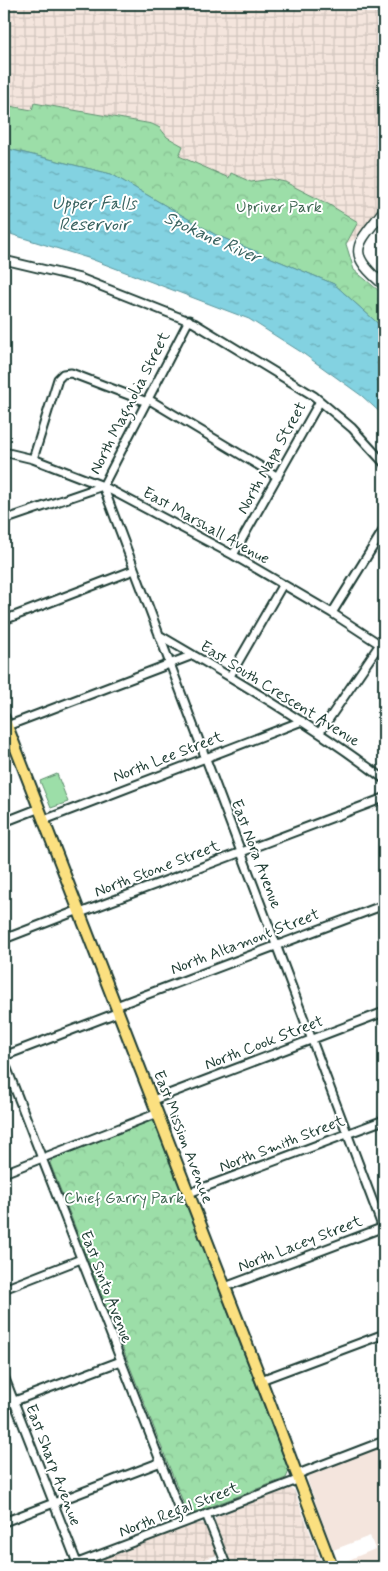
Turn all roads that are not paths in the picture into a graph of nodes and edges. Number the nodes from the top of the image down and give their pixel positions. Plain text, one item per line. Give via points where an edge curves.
1 (380, 4) edge
2 (384, 14) edge
3 (384, 210) edge
4 (4, 260) edge
5 (384, 285) edge
6 (189, 320) junction
7 (147, 400) junction
8 (320, 401) junction
9 (4, 452) edge
10 (33, 459) junction
11 (384, 463) edge
12 (278, 476) junction
13 (103, 486) junction
14 (4, 520) edge
15 (384, 529) edge
16 (233, 555) junction
17 (134, 570) junction
18 (282, 584) junction
19 (332, 613) junction
20 (4, 620) edge
21 (159, 635) junction
22 (382, 646) edge
23 (193, 655) junction
24 (170, 664) junction
25 (230, 676) junction
26 (302, 721) junction
27 (5, 722) edge
28 (320, 732) junction
29 (205, 757) junction
30 (384, 779) edge
31 (384, 798) edge
32 (40, 808) junction
33 (44, 820) junction
34 (4, 822) edge
35 (241, 852) junction
36 (384, 905) edge
37 (80, 911) junction
38 (4, 939) edge
39 (276, 945) junction
40 (118, 1009) junction
41 (384, 1012) edge
42 (312, 1039) junction
43 (4, 1056) edge
44 (4, 1060) edge
45 (152, 1100) junction
46 (158, 1113) junction
47 (384, 1120) edge
48 (348, 1133) junction
49 (41, 1158) junction
50 (4, 1173) edge
51 (189, 1193) junction
52 (384, 1228) edge
53 (81, 1259) junction
54 (225, 1287) junction
55 (4, 1289) edge
56 (384, 1334) edge
57 (121, 1361) junction
58 (4, 1376) edge
59 (262, 1380) junction
60 (14, 1402) junction
61 (4, 1405) edge
62 (384, 1441) edge
63 (161, 1462) junction
64 (299, 1477) junction
65 (53, 1503) junction
66 (206, 1514) junction
67 (4, 1522) edge
68 (184, 1522) junction
69 (78, 1563) junction
70 (67, 1567) edge
71 (227, 1567) edge
72 (332, 1567) edge

1 - 2 street
3 - 5 street via 360,240 358,251 367,270
4 - 6 street via 80,278
6 - 7 street, North Magnolia Street
6 - 8 street
7 - 10 street via 70,373 63,374 58,379
7 - 12 street
7 - 13 street, North Magnolia Street
8 - 11 street via 352,428
8 - 12 street, North Napa Street
9 - 10 street, East Marshall Avenue
10 - 13 street, East Marshall Avenue
12 - 16 street, North Napa Street
13 - 14 street, North Magnolia Street
13 - 16 street, East Marshall Avenue
13 - 17 street, East Nora Avenue
15 - 19 street
16 - 18 street, East Marshall Avenue
17 - 20 street
17 - 21 street, East Nora Avenue
18 - 19 street, East Marshall Avenue
18 - 25 street
19 - 22 street, East Marshall Avenue
21 - 23 street, East South Crescent Avenue
21 - 24 street, East Nora Avenue
22 - 28 street
23 - 24 street
23 - 25 street, East South Crescent Avenue
24 - 27 street
24 - 29 street, East Nora Avenue
25 - 26 street, East South Crescent Avenue
26 - 28 street, East South Crescent Avenue
26 - 29 street, North Lee Street
27 - 32 main road, East Mission Avenue
28 - 30 street, East South Crescent Avenue
29 - 33 street, North Lee Street
29 - 35 street, East Nora Avenue
31 - 35 street, North Stone Street
32 - 33 main road, East Mission Avenue
32 - 34 street
33 - 37 main road, East Mission Avenue
35 - 37 street, North Stone Street
35 - 39 street, East Nora Avenue
36 - 39 street, North Altamont Street
37 - 38 street, North Stone Street
37 - 40 main road, East Mission Avenue
39 - 40 street, North Altamont Street
39 - 42 street, East Nora Avenue
40 - 43 street, North Altamont Street
40 - 45 main road, East Mission Avenue
41 - 42 street, North Cook Street
42 - 45 street, North Cook Street
42 - 48 street, East Nora Avenue
44 - 49 street, East Sinto Avenue
45 - 46 main road, East Mission Avenue
46 - 49 street
46 - 51 main road, East Mission Avenue
47 - 48 street, North Smith Street
48 - 51 street, North Smith Street
48 - 52 street, East Nora Avenue
49 - 50 street
49 - 53 street, East Sinto Avenue
51 - 54 main road, East Mission Avenue
52 - 54 street, North Lacey Street
53 - 55 street
53 - 57 street, East Sinto Avenue
54 - 59 main road, East Mission Avenue
56 - 59 street
57 - 60 street
57 - 63 street, East Sinto Avenue
58 - 60 street, East Sharp Avenue
59 - 64 main road, East Mission Avenue
60 - 61 street
60 - 65 street, East Sharp Avenue
62 - 64 street, North Regal Street
63 - 65 street
63 - 68 street, East Sinto Avenue
64 - 66 street, North Regal Street
64 - 72 main road, East Mission Avenue
65 - 67 street
65 - 69 street, East Sharp Avenue
66 - 68 street, North Regal Street
66 - 71 street
68 - 69 street, North Regal Street
69 - 70 street, North Regal Street

